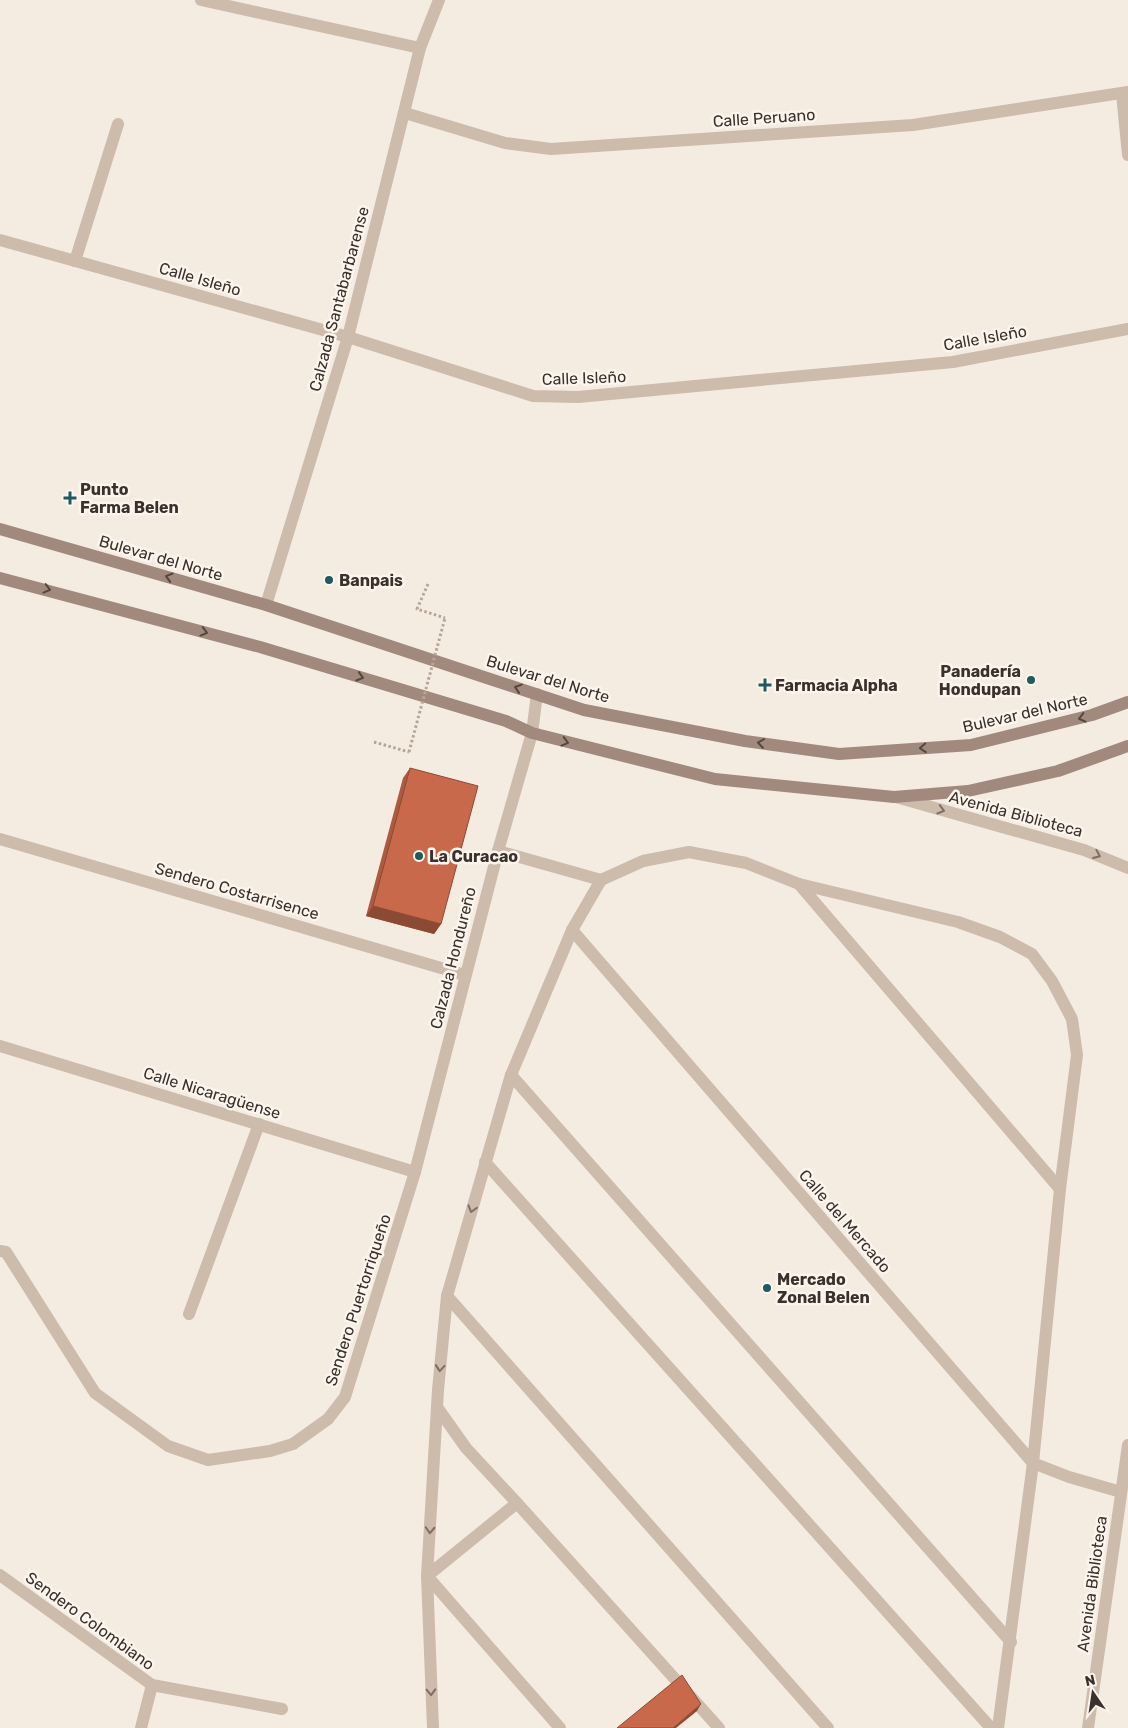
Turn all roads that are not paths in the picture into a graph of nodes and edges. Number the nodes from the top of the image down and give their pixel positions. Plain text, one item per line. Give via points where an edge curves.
1 (201, 0) edge
2 (439, 0) edge
3 (420, 48) junction
4 (1125, 93) edge
5 (405, 113) junction
6 (118, 124) dead end
7 (1128, 155) edge
8 (0, 240) edge
9 (75, 261) junction
10 (1128, 328) edge
11 (348, 337) junction
12 (0, 529) edge
13 (0, 578) edge
14 (266, 605) junction
15 (536, 694) junction
16 (1128, 702) edge
17 (532, 733) junction
18 (1128, 746) edge
19 (894, 796) junction
20 (0, 839) edge
21 (498, 851) junction
22 (1128, 868) edge
23 (601, 880) junction
24 (799, 884) junction
25 (572, 930) junction
26 (465, 975) junction
27 (0, 1046) edge
28 (511, 1075) junction
29 (259, 1124) junction
30 (485, 1162) junction
31 (415, 1172) junction
32 (1060, 1190) junction
33 (0, 1251) edge
34 (447, 1296) junction
35 (189, 1314) dead end
36 (437, 1407) junction
37 (1128, 1445) edge
38 (1033, 1464) junction
39 (1121, 1492) junction
40 (517, 1503) junction
41 (0, 1575) edge
42 (427, 1576) junction
43 (1011, 1642) junction
44 (152, 1685) junction
45 (282, 1709) dead end
46 (433, 1727) edge
47 (141, 1728) edge
48 (560, 1728) edge
49 (719, 1728) edge
50 (828, 1728) edge
51 (991, 1728) edge
52 (998, 1728) edge
53 (1088, 1728) edge

1 - 3 street
2 - 3 street, Calzada Santabarbarense
3 - 5 street, Calzada Santabarbarense
4 - 5 street, Calle Peruano via 913,125 552,149 505,143
4 - 7 street
5 - 11 street, Calzada Santabarbarense
6 - 9 street
8 - 9 street, Calle Isleño
9 - 11 street, Calle Isleño
10 - 11 street, Calle Isleño via 953,362 578,397 532,396
11 - 14 street, Calzada Santabarbarense
14 -> 12 main road, Bulevar del Norte
13 -> 17 main road via 260,647 506,721
15 -> 14 main road, Bulevar del Norte
16 -> 15 main road, Bulevar del Norte via 1092,716 971,745 839,754 745,741 593,712
15 - 17 street, Calzada Hondureño
17 -> 19 main road via 715,779
17 - 21 street, Calzada Hondureño
18 - 19 main road via 1058,770 968,791
19 -> 22 street, Avenida Biblioteca via 1084,850
20 - 26 street, Sendero Costarrisence
21 - 23 street
21 - 26 street, Calzada Hondureño
23 - 24 street via 643,861 689,852 746,863
23 - 25 street
24 - 32 street
24 - 32 street via 958,922 1000,937 1032,954 1052,981 1072,1019 1077,1054
25 - 28 street
25 - 38 street, Calle del Mercado
26 - 31 street, Calzada Hondureño
27 - 29 street, Calle Nicaragüense
28 - 30 street
28 - 43 street
29 - 31 street, Calle Nicaragüense
29 - 35 street
30 -> 34 street
30 - 51 street
31 - 33 street, Sendero Puertorriqueño via 344,1397 328,1419 293,1444 270,1451 208,1460 168,1446 95,1393 6,1252
32 - 38 street
34 -> 36 street
34 - 50 street
36 - 40 street via 466,1448
36 -> 42 street
37 - 39 street, Avenida Biblioteca
38 - 39 street, Calle del Mercado
38 - 43 street
39 - 53 street, Avenida Biblioteca
40 - 42 street
40 - 49 street
41 - 44 street, Sendero Colombiano
42 -> 46 street
42 - 48 street
43 - 52 street
44 - 45 street, Sendero Colombiano
44 - 47 street

